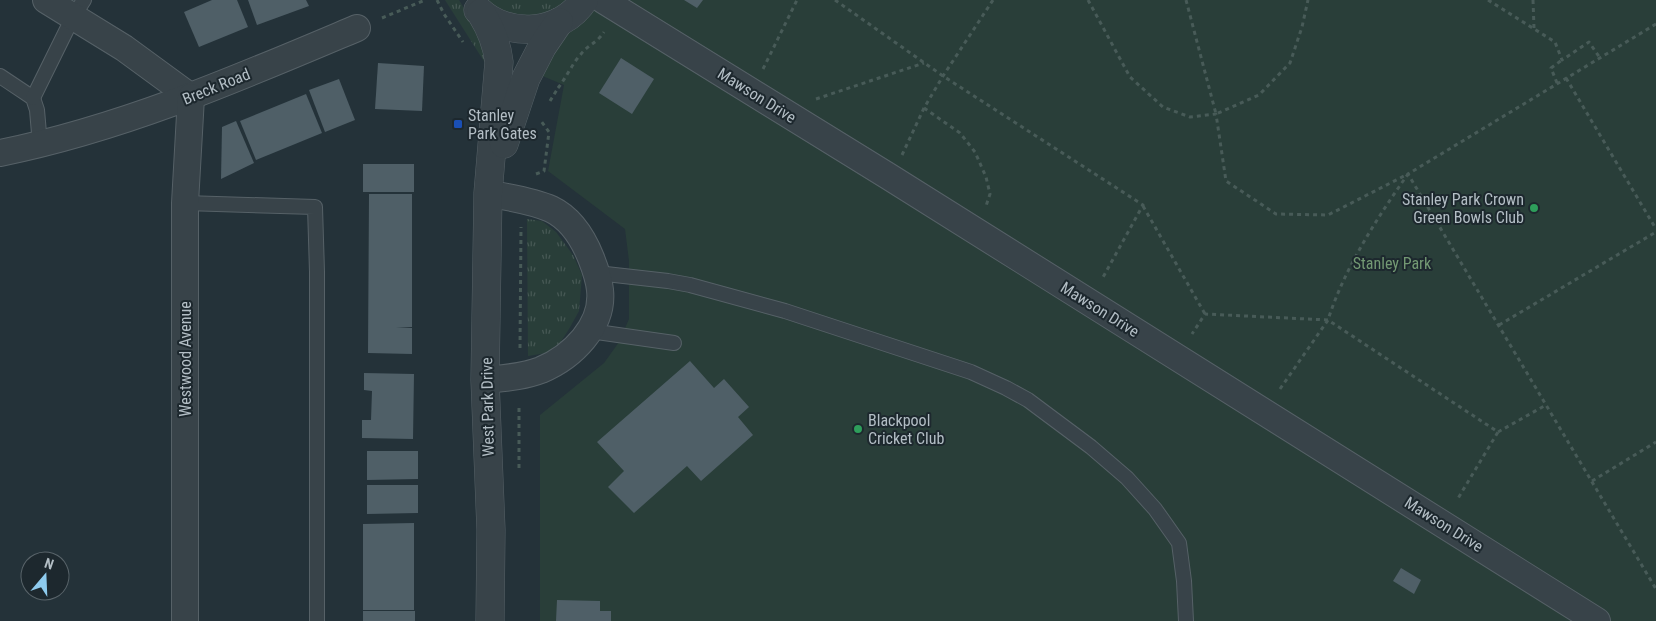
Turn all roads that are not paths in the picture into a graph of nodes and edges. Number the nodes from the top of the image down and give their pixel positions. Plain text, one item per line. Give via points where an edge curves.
1 (46, 0) edge
2 (584, 0) edge
3 (602, 0) edge
4 (475, 6) edge
5 (78, 9) edge
6 (559, 22) junction
7 (357, 28) road end
8 (0, 76) edge
9 (191, 97) junction
10 (33, 98) junction
11 (40, 145) junction
12 (0, 153) edge
13 (488, 193) junction
14 (185, 203) junction
15 (597, 273) junction
16 (590, 331) junction
17 (674, 343) dead end
18 (485, 380) junction
19 (184, 621) edge
20 (317, 621) edge
21 (490, 621) edge
22 (1186, 621) edge
23 (1597, 621) edge

1 - 5 street
2 - 6 street
3 - 23 street, Mawson Drive
4 - 6 street via 505,26 519,29 533,30
4 - 13 street, West Park Drive via 491,30 499,62
5 - 9 street via 124,48
5 - 10 lane
6 - 13 street, West Park Drive via 526,78
7 - 9 street, Breck Road
8 - 10 lane
9 - 11 street, Breck Road
9 - 14 street, Westwood Avenue
10 - 11 lane
11 - 12 street, Breck Road
13 - 15 street via 525,200 552,210 575,228
13 - 18 street, West Park Drive
14 - 19 street, Westwood Avenue
14 - 20 lane via 315,207
15 - 16 street via 601,292 598,314
15 - 22 lane via 690,285 785,311 971,372 1028,400 1091,447 1127,478 1155,509 1179,543
16 - 17 lane
16 - 18 street via 563,358 542,370 520,377
18 - 21 street, West Park Drive via 491,530

